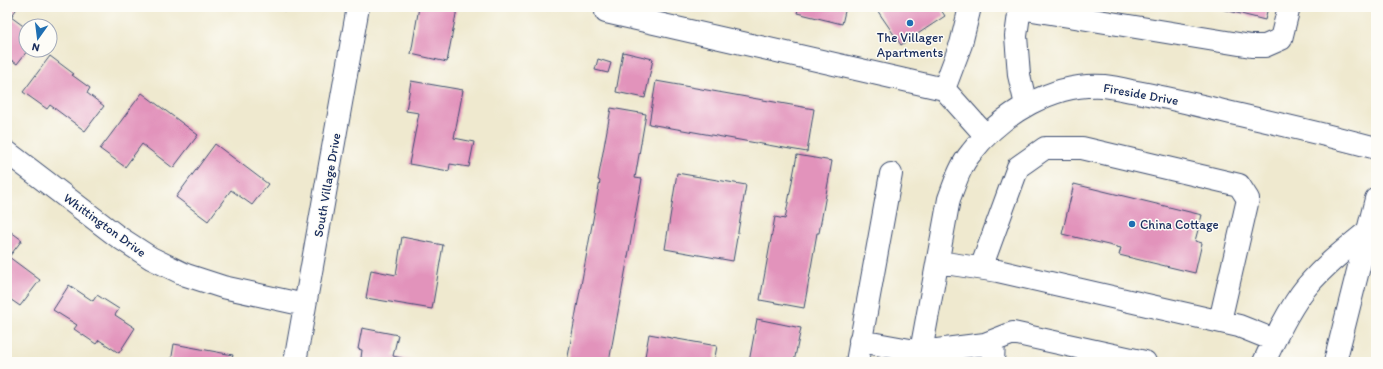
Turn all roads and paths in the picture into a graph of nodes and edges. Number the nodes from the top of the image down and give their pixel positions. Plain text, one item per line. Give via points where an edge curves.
1 (358, 7) edge
2 (970, 7) edge
3 (1289, 7) edge
4 (1020, 8) edge
5 (606, 12) dead end
6 (944, 90) junction
7 (1026, 105) junction
8 (986, 136) junction
9 (1376, 148) edge
10 (7, 152) edge
11 (891, 174) dead end
12 (1376, 200) edge
13 (1368, 230) junction
14 (938, 262) junction
15 (981, 268) junction
16 (305, 305) junction
17 (1220, 321) junction
18 (1274, 340) junction
19 (993, 351) edge
20 (859, 352) edge
21 (920, 357) edge
22 (295, 362) edge
23 (1145, 362) edge
24 (1264, 362) edge
25 (1335, 362) edge

1 - 16 street, South Village Drive
2 - 6 street via 961,44
3 - 4 street via 1281,39 1265,46 1243,45
4 - 7 street via 1016,36 1019,75
5 - 6 street
6 - 8 street
7 - 8 street, Fireside Drive
7 - 9 street, Fireside Drive via 1051,94 1082,87 1104,86 1166,98
8 - 14 street, Fireside Drive via 970,154 958,175 949,199
10 - 16 street, Whittington Drive via 117,236 151,258 186,275 223,287
11 - 20 street
12 - 13 street
13 - 18 street via 1325,267 1302,293
13 - 25 street
14 - 15 street
14 - 21 street, Fireside Drive
15 - 17 street
15 - 17 street via 1018,167 1045,148 1082,148 1239,185 1248,199
16 - 22 street, South Village Drive
17 - 18 street
18 - 24 street
19 - 21 street via 985,344
19 - 23 street via 1013,333
20 - 21 street

